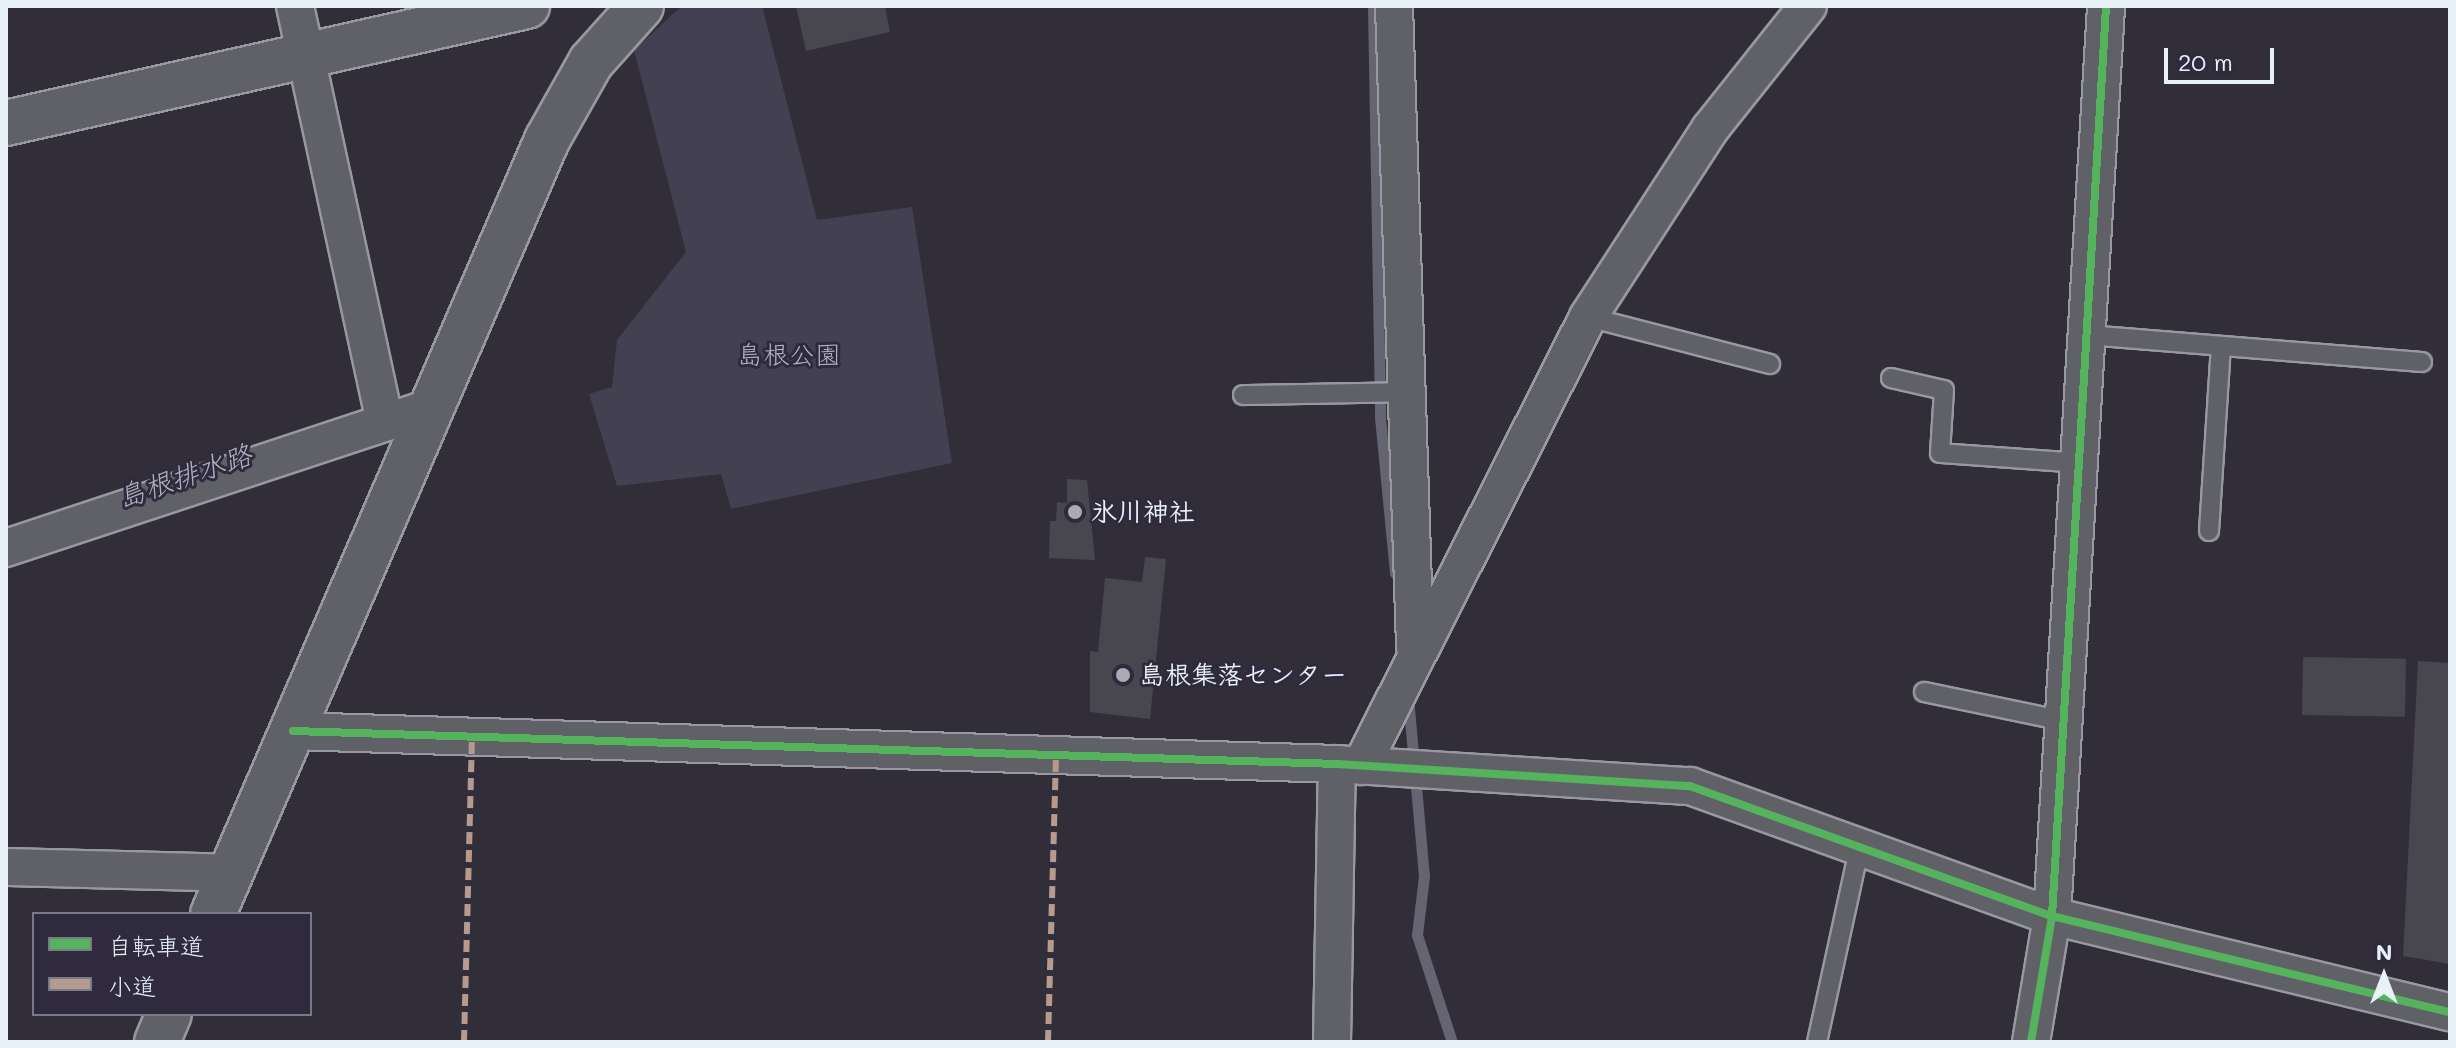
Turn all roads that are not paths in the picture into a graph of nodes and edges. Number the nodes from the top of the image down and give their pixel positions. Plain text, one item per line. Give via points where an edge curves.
1 (295, 6) edge
2 (527, 6) edge
3 (641, 6) edge
4 (1394, 6) edge
5 (1808, 6) edge
6 (2106, 6) edge
7 (306, 56) junction
8 (6, 123) edge
9 (1588, 317) junction
10 (2087, 335) junction
11 (2221, 346) junction
12 (2422, 362) dead end
13 (1770, 364) dead end
14 (1891, 378) dead end
15 (1407, 392) junction
16 (1243, 395) dead end
17 (432, 407) junction
18 (385, 422) junction
19 (2079, 463) junction
20 (2209, 531) dead end
21 (6, 548) edge
22 (1415, 648) junction
23 (1924, 692) dead end
24 (2064, 721) junction
25 (293, 731) junction
26 (1349, 765) junction
27 (1860, 844) junction
28 (6, 867) edge
29 (231, 873) junction
30 (214, 912) edge
31 (2052, 916) junction
32 (2450, 1012) edge
33 (168, 1016) edge
34 (157, 1042) edge
35 (1332, 1042) edge
36 (1817, 1042) edge
37 (2031, 1042) edge

1 - 7 street
2 - 7 street
3 - 17 street via 591,62 547,140
4 - 15 street
5 - 9 street via 1710,129
6 - 10 street
7 - 8 street
7 - 18 street
9 - 13 lane
9 - 22 street
10 - 11 lane
10 - 19 street
11 - 12 lane
11 - 20 lane
14 - 19 lane via 1944,390 1940,453
15 - 16 lane
15 - 22 street
17 - 18 street
17 - 25 street
18 - 21 street
19 - 24 street
22 - 26 street
23 - 24 lane
24 - 31 street
25 - 26 street
25 - 29 street
26 - 27 street via 1690,786
26 - 35 street
27 - 31 street
27 - 36 lane
28 - 29 street
29 - 30 street
31 - 32 street
31 - 37 street
33 - 34 street

